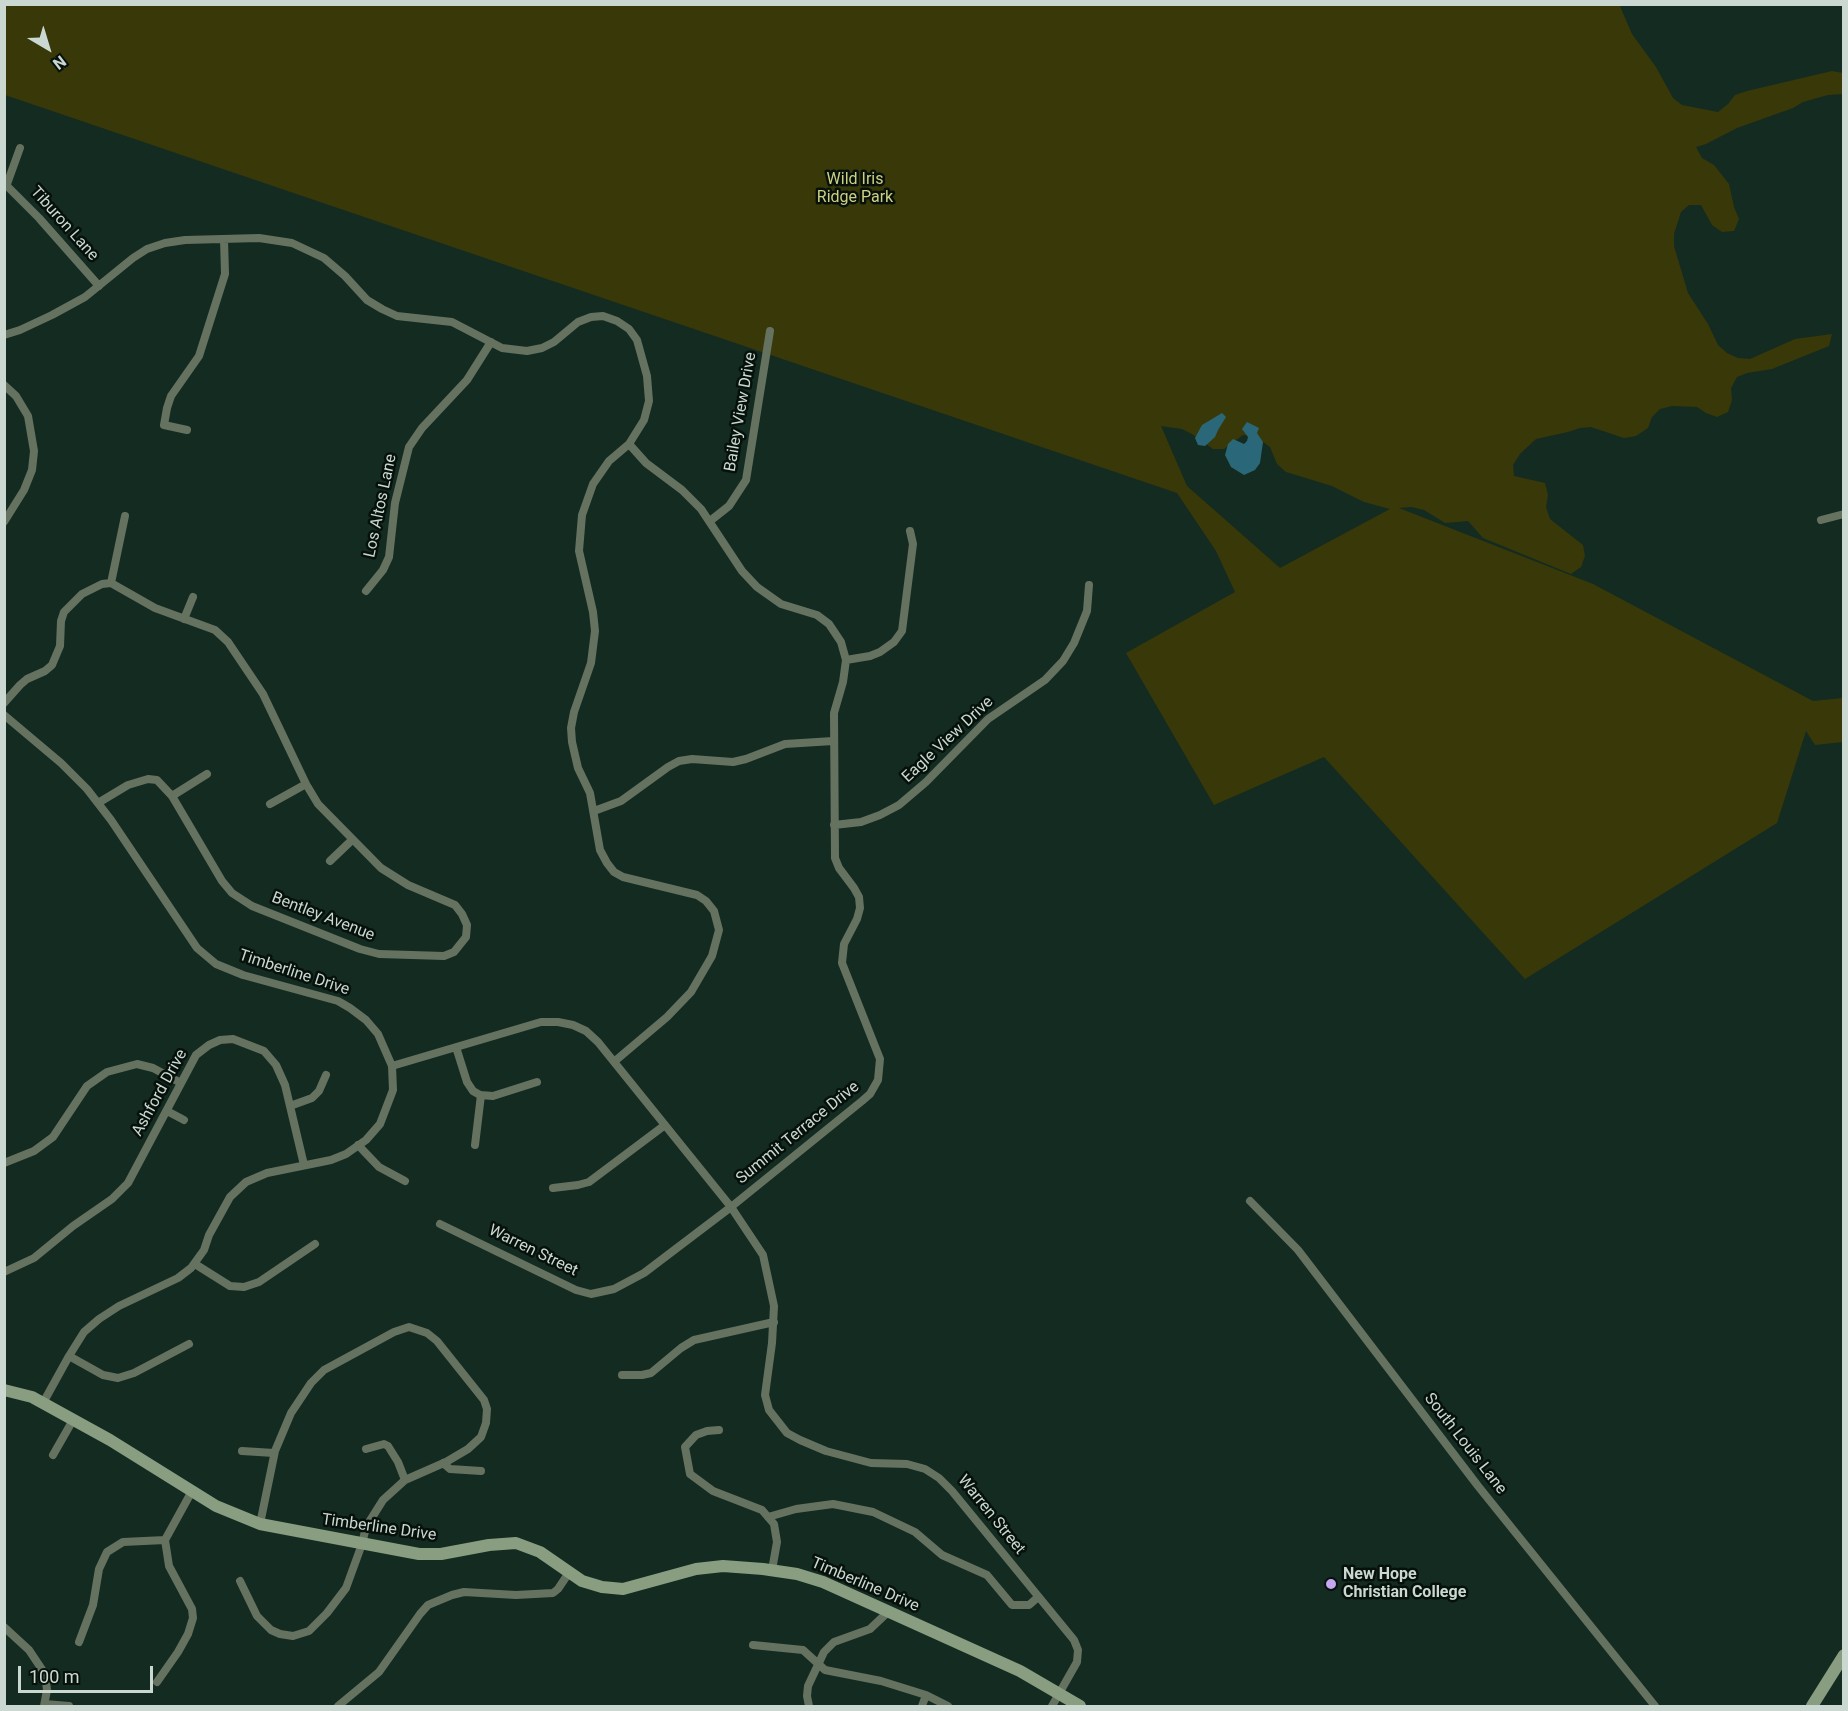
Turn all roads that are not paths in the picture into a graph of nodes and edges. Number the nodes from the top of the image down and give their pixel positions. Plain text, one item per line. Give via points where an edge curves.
1 (20, 148) dead end
2 (6, 184) edge
3 (224, 239) junction
4 (99, 286) junction
5 (770, 331) dead end
6 (4, 335) edge
7 (491, 342) junction
8 (4, 385) edge
9 (187, 430) dead end
10 (629, 444) junction
11 (1844, 514) edge
12 (126, 516) dead end
13 (1821, 520) dead end
14 (710, 521) junction
15 (4, 522) edge
16 (910, 531) dead end
17 (111, 583) junction
18 (1089, 585) dead end
19 (366, 591) dead end
20 (193, 597) dead end
21 (184, 620) junction
22 (846, 660) junction
23 (4, 703) edge
24 (4, 715) edge
25 (833, 741) junction
26 (207, 774) dead end
27 (306, 784) junction
28 (172, 796) junction
29 (98, 803) junction
30 (270, 804) dead end
31 (594, 811) junction
32 (834, 825) junction
33 (352, 840) junction
34 (330, 861) dead end
35 (456, 1047) junction
36 (615, 1061) junction
37 (392, 1066) junction
38 (326, 1076) dead end
39 (537, 1082) dead end
40 (181, 1083) junction
41 (481, 1095) junction
42 (290, 1106) junction
43 (167, 1111) junction
44 (184, 1120) dead end
45 (665, 1125) junction
46 (358, 1145) junction
47 (475, 1145) dead end
48 (4, 1163) edge
49 (304, 1164) junction
50 (405, 1181) dead end
51 (553, 1188) dead end
52 (1250, 1201) dead end
53 (731, 1207) junction
54 (440, 1224) dead end
55 (315, 1244) dead end
56 (195, 1264) junction
57 (4, 1272) edge
58 (774, 1322) junction
59 (189, 1344) dead end
60 (69, 1356) junction
61 (622, 1375) dead end
62 (4, 1390) edge
63 (44, 1403) junction
64 (73, 1420) junction
65 (719, 1430) dead end
66 (366, 1449) dead end
67 (242, 1451) dead end
68 (274, 1453) junction
69 (53, 1455) dead end
70 (444, 1463) junction
71 (481, 1471) dead end
72 (405, 1480) junction
73 (192, 1491) junction
74 (768, 1517) junction
75 (260, 1524) junction
76 (165, 1540) junction
77 (362, 1544) junction
78 (772, 1570) junction
79 (570, 1571) junction
80 (240, 1581) dead end
81 (1038, 1598) junction
82 (888, 1612) junction
83 (4, 1627) edge
84 (79, 1642) dead end
85 (753, 1645) dead end
86 (1844, 1655) edge
87 (818, 1665) junction
88 (157, 1682) dead end
89 (1060, 1694) junction
90 (926, 1695) junction
91 (44, 1705) edge
92 (69, 1707) edge
93 (338, 1707) edge
94 (809, 1707) edge
95 (922, 1707) edge
96 (948, 1707) edge
97 (1052, 1707) edge
98 (1080, 1707) edge
99 (1656, 1707) edge
100 (1812, 1707) edge

1 - 2 street
2 - 4 street, Tiburon Lane
3 - 4 street via 185,240 147,249
3 - 7 street via 259,238 292,243 324,258 367,300 396,316 452,322
3 - 9 street via 225,274 199,356 166,408 164,425
4 - 6 street via 68,307
5 - 14 street, Bailey View Drive via 746,480 729,506
7 - 10 street via 514,351 542,348 591,317 603,316 629,329 637,340 649,401 644,420
7 - 19 street, Los Altos Lane via 467,380 409,447 395,503 389,557
8 - 15 street via 28,416 34,451 24,490
10 - 14 street via 646,463 689,496
10 - 31 street via 609,461 593,484 580,527 581,559 595,631 591,663 574,712 571,735 576,763
11 - 13 street
12 - 17 street
14 - 22 street via 738,566 757,587 781,603 825,620 839,637
16 - 22 street via 913,544 902,631 880,652
17 - 21 street, Bentley Avenue
17 - 23 street via 93,587 71,603 61,621 60,646 52,665 27,679
18 - 32 street, Eagle View Drive via 1087,611 1074,643 1045,680 988,719 899,805 861,822
20 - 21 street
21 - 27 street, Bentley Avenue via 215,630 228,642 271,708
22 - 25 street, Summit Terrace Drive via 835,708
24 - 29 street, Timberline Drive via 61,763
25 - 31 street via 785,744 733,762 679,761 621,801
25 - 32 street, Summit Terrace Drive
26 - 28 street
27 - 30 street
27 - 33 street, Bentley Avenue via 318,804
28 - 29 street, Bentley Avenue via 157,780 148,779 128,784
28 - 33 street, Bentley Avenue via 222,881 252,906 360,950 444,956 454,952 466,937 467,925 455,905 395,878
29 - 37 street, Timberline Drive via 197,948 216,964 243,975 338,1001 350,1008 378,1034
31 - 36 street via 602,855 614,872 697,895 710,906 719,924 712,956 691,992
32 - 53 street, Summit Terrace Drive via 835,861 859,897 860,908 844,945 842,963 880,1059 878,1080 862,1101
33 - 34 street
35 - 36 street, Warren Street via 532,1024 558,1022 586,1031
35 - 37 street, Warren Street
35 - 41 street via 468,1084
36 - 45 street, Warren Street
37 - 46 street, Timberline Drive via 393,1090 380,1124
38 - 42 street via 312,1098
39 - 41 street via 494,1096
40 - 42 street, Ashford Drive via 196,1055 220,1040 232,1039 264,1051 276,1065
40 - 43 street, Ashford Drive
40 - 48 street via 137,1064 107,1072 87,1086 52,1137 34,1151
41 - 47 street
42 - 49 street, Ashford Drive
43 - 44 street
43 - 57 street, Ashford Drive via 128,1183 112,1199 34,1258
45 - 51 street via 590,1182
45 - 53 street, Warren Street
46 - 49 street, Timberline Drive via 331,1160
46 - 50 street via 379,1167
49 - 56 street, Timberline Drive via 246,1182 230,1197
52 - 99 street, South Louis Lane via 1298,1250 1478,1486
53 - 54 street, Warren Street via 635,1279 614,1290 591,1294
53 - 58 street, Warren Street via 763,1255
55 - 56 street via 259,1282 244,1287 230,1286
56 - 60 street, Timberline Drive via 178,1278 99,1319 84,1332
58 - 61 street via 694,1340 651,1373
58 - 81 street, Warren Street via 765,1395 769,1410 787,1433 826,1451 871,1463 907,1464 939,1478
59 - 60 street via 118,1378 103,1375
60 - 63 street, Timberline Drive
62 - 63 street, Timberline Drive
63 - 64 street, Timberline Drive
64 - 69 street
64 - 73 street, Timberline Drive
65 - 74 street via 696,1435 685,1447 690,1474 713,1491 762,1510
66 - 72 street via 388,1446
67 - 68 street
68 - 70 street via 291,1413 310,1383 324,1370 409,1327 437,1341 487,1409 482,1437
68 - 75 street
70 - 71 street via 450,1469
70 - 72 street
72 - 77 street via 383,1500 366,1527
73 - 75 street, Timberline Drive via 216,1506
73 - 76 street
74 - 78 street via 774,1524 777,1542
74 - 81 street via 832,1504 873,1512 915,1532 942,1555 987,1575 1012,1605 1029,1605
75 - 77 street, Timberline Drive
76 - 84 street via 123,1542 107,1552
76 - 88 street via 169,1566 193,1618 178,1653
77 - 79 street, Timberline Drive via 441,1554 516,1543 540,1552
77 - 80 street via 352,1575 336,1602 302,1634 280,1634 265,1626
78 - 79 street, Timberline Drive via 705,1568 623,1589 582,1581
78 - 82 street, Timberline Drive via 823,1582
79 - 93 street via 553,1593 464,1592 428,1605 380,1672
81 - 89 street, Warren Street via 1078,1650 1077,1662
82 - 87 street via 870,1629 834,1642
82 - 89 street, Timberline Drive via 1020,1671
83 - 91 street via 29,1650 45,1674
85 - 87 street via 803,1650
86 - 100 street
87 - 90 street
87 - 94 street via 808,1686
89 - 97 street
89 - 98 street
90 - 95 street
90 - 96 street
91 - 92 street

